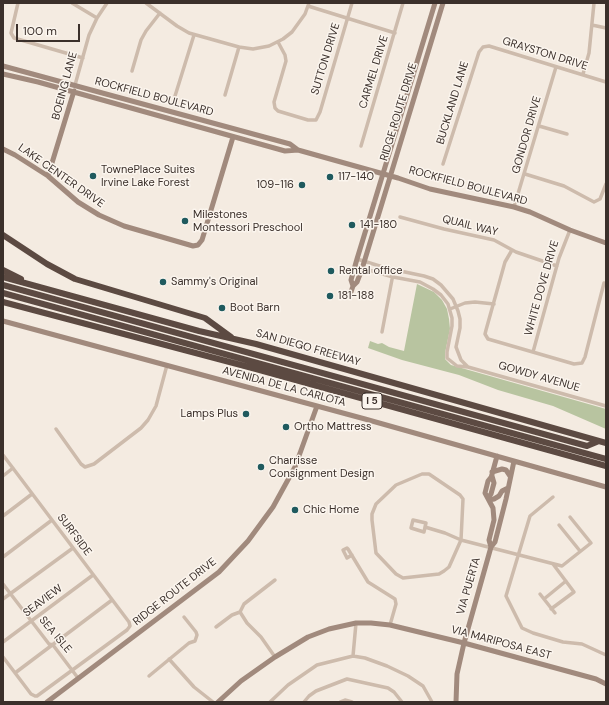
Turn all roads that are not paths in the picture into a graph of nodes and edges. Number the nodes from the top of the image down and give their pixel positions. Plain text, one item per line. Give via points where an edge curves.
1 (18, 3) edge
2 (72, 3) edge
3 (107, 3) edge
4 (146, 3) edge
5 (352, 3) edge
6 (403, 3) edge
7 (435, 3) edge
8 (443, 3) edge
9 (594, 3) edge
10 (308, 5) edge
11 (160, 13) junction
12 (97, 18) junction
13 (348, 18) junction
14 (592, 25) junction
15 (606, 28) edge
16 (395, 33) junction
17 (194, 35) junction
18 (278, 42) junction
19 (239, 48) junction
20 (480, 49) joint
21 (83, 58) junction
22 (3, 66) edge
23 (556, 67) junction
24 (132, 71) dead end
25 (3, 74) edge
26 (583, 74) junction
27 (606, 82) edge
28 (75, 85) junction
29 (73, 93) junction
30 (225, 95) dead end
31 (175, 96) dead end
32 (539, 126) junction
33 (241, 131) junction
34 (567, 134) dead end
35 (233, 137) junction
36 (361, 146) dead end
37 (3, 149) edge
38 (298, 150) junction
39 (443, 164) dead end
40 (383, 174) junction
41 (525, 174) junction
42 (48, 176) junction
43 (390, 176) junction
44 (606, 184) edge
45 (514, 207) junction
46 (400, 217) dead end
47 (570, 230) junction
48 (3, 235) edge
49 (606, 243) edge
50 (512, 250) junction
51 (357, 259) junction
52 (364, 261) junction
53 (355, 266) junction
54 (557, 266) junction
55 (362, 269) junction
56 (3, 270) edge
57 (394, 270) junction
58 (3, 277) edge
59 (393, 277) junction
60 (604, 283) dead end
61 (3, 285) edge
62 (35, 286) junction
63 (352, 286) junction
64 (351, 292) dead end
65 (3, 293) edge
66 (3, 302) edge
67 (494, 304) junction
68 (456, 307) junction
69 (450, 309) junction
70 (3, 321) edge
71 (382, 332) dead end
72 (233, 338) junction
73 (533, 352) junction
74 (167, 365) junction
75 (468, 367) junction
76 (317, 406) junction
77 (606, 406) edge
78 (56, 429) dead end
79 (603, 442) edge
80 (3, 455) edge
81 (497, 456) junction
82 (606, 459) edge
83 (514, 461) junction
84 (606, 466) edge
85 (13, 468) junction
86 (492, 474) junction
87 (3, 476) edge
88 (510, 476) junction
89 (606, 487) edge
90 (508, 488) junction
91 (32, 494) junction
92 (553, 497) dead end
93 (488, 499) junction
94 (3, 516) edge
95 (570, 517) dead end
96 (52, 520) junction
97 (559, 525) dead end
98 (425, 527) dead end
99 (461, 540) junction
100 (491, 547) junction
101 (73, 548) junction
102 (580, 551) junction
103 (518, 554) junction
104 (352, 555) dead end
105 (3, 557) edge
106 (553, 564) junction
107 (93, 575) junction
108 (275, 580) dead end
109 (566, 581) junction
110 (3, 584) edge
111 (10, 594) junction
112 (540, 594) dead end
113 (3, 599) edge
114 (544, 599) junction
115 (112, 600) junction
116 (552, 609) junction
117 (240, 612) junction
118 (555, 613) dead end
119 (184, 617) dead end
120 (31, 621) junction
121 (356, 623) junction
122 (390, 625) junction
123 (216, 627) dead end
124 (3, 642) edge
125 (464, 644) junction
126 (53, 645) junction
127 (606, 655) edge
128 (353, 656) junction
129 (3, 657) edge
130 (275, 657) junction
131 (169, 659) junction
132 (72, 670) junction
133 (15, 673) junction
134 (148, 676) dead end
135 (78, 678) junction
136 (606, 684) edge
137 (47, 702) edge
138 (214, 702) edge
139 (218, 702) edge
140 (270, 702) edge
141 (304, 702) edge
142 (340, 702) edge
143 (352, 702) edge
144 (402, 702) edge
145 (432, 702) edge
146 (456, 702) edge

1 - 21 street via 12,36
2 - 12 street
3 - 12 street, BOEING LANE
4 - 11 street
5 - 13 street, SUTTON DRIVE
6 - 16 street, CARMEL DRIVE
7 - 40 main road, RIDGE ROUTE DRIVE
8 - 43 main road, RIDGE ROUTE DRIVE
9 - 14 street
10 - 13 street
10 - 18 street via 302,20 292,32
11 - 17 street
11 - 24 street via 144,36
12 - 21 street, BOEING LANE
13 - 16 street
13 - 18 street, SUTTON DRIVE via 316,120 308,120 275,108 274,102 286,61
14 - 15 street
14 - 26 street via 589,53
16 - 36 street, CARMEL DRIVE
17 - 19 street
17 - 31 street
18 - 19 street via 253,49
19 - 30 street
20 - 23 street, GRAYSTON DRIVE via 490,46
20 - 39 street, BUCKLAND LANE
21 - 28 street, BOEING LANE
22 - 28 main road, ROCKFIELD BOULEVARD
23 - 26 street, GRAYSTON DRIVE
23 - 32 street, GONDOR DRIVE
25 - 29 main road, ROCKFIELD BOULEVARD
26 - 27 street, GRAYSTON DRIVE
28 - 29 main road, BOEING LANE
28 - 33 main road, ROCKFIELD BOULEVARD
29 - 35 main road, ROCKFIELD BOULEVARD
29 - 42 main road, BOEING LANE
32 - 34 street
32 - 41 street, GONDOR DRIVE
33 - 35 main road
33 - 38 main road, ROCKFIELD BOULEVARD via 290,144
35 - 38 main road, ROCKFIELD BOULEVARD via 285,151
35 - 42 main road, LAKE CENTER DRIVE via 202,240 198,245 187,246 111,221 78,202
37 - 42 main road, LAKE CENTER DRIVE
38 - 40 main road, ROCKFIELD BOULEVARD
40 - 43 main road, ROCKFIELD BOULEVARD
40 - 51 main road, RIDGE ROUTE DRIVE
41 - 44 street via 564,186 592,202 602,196
41 - 45 street, GONDOR DRIVE
43 - 45 main road, ROCKFIELD BOULEVARD
43 - 52 main road, RIDGE ROUTE DRIVE
45 - 47 main road, ROCKFIELD BOULEVARD
46 - 50 street, QUAIL WAY via 488,238
47 - 49 main road, ROCKFIELD BOULEVARD
47 - 54 street, WHITE DOVE DRIVE
48 - 72 highway via 75,280 205,318
50 - 54 street, QUAIL WAY
50 - 67 street via 505,262
51 - 52 street
51 - 53 main road, RIDGE ROUTE DRIVE
52 - 55 main road, RIDGE ROUTE DRIVE
52 - 57 street
53 - 55 street
53 - 63 main road, RIDGE ROUTE DRIVE
54 - 73 street, WHITE DOVE DRIVE
55 - 59 street
55 - 63 main road, RIDGE ROUTE DRIVE via 358,282
56 - 62 highway
57 - 59 street
57 - 68 street via 434,279 449,292
58 - 62 highway, SAN DIEGO FREEWAY / I 5
59 - 69 street via 428,286 441,295
59 - 71 street
60 - 73 street via 582,363 574,364
61 - 79 highway via 587,446
62 - 72 highway, SAN DIEGO FREEWAY / I 5
63 - 64 main road
65 - 82 highway
66 - 84 highway, I 5
67 - 68 street via 475,302
67 - 73 street via 486,337
68 - 69 street
68 - 75 street via 460,324 457,353
69 - 75 street, GOWDY AVENUE via 452,326 447,358 457,366
70 - 74 main road, AVENIDA DE LA CARLOTA
72 - 79 highway, SAN DIEGO FREEWAY / I 5
74 - 76 main road, AVENIDA DE LA CARLOTA
74 - 78 street via 151,416 141,428 94,464 81,464
75 - 77 street, GOWDY AVENUE
76 - 81 main road, AVENIDA DE LA CARLOTA
76 - 135 main road, RIDGE ROUTE DRIVE via 296,467 273,507 248,540 219,572
80 - 85 street, SURFSIDE
81 - 83 main road, AVENIDA DE LA CARLOTA
81 - 86 main road
83 - 88 main road, VIA PUERTA
83 - 89 main road, AVENIDA DE LA CARLOTA
85 - 87 street
85 - 91 street, SURFSIDE
86 - 88 main road via 502,469
86 - 93 main road, VIA PUERTA via 485,493
88 - 90 main road, VIA PUERTA
90 - 93 main road via 494,499
90 - 100 main road, VIA PUERTA via 495,542
91 - 94 street
91 - 96 street, SURFSIDE
92 - 103 street via 530,516
93 - 100 main road, VIA PUERTA via 493,508 494,520 489,540
95 - 102 street via 591,543
96 - 101 street, SURFSIDE
96 - 105 street
97 - 102 street
98 - 99 street, VIA PUERTA
99 - 99 street, VIA PUERTA via 463,499 429,474 422,474 396,485 376,504 372,514 376,553 402,578 439,574 444,571 449,567
99 - 100 street, VIA PUERTA
100 - 103 street
100 - 125 main road, VIA PUERTA
101 - 107 street, SURFSIDE
101 - 111 street
102 - 106 street via 562,566
103 - 106 street
103 - 127 street via 506,596 522,628 563,642 582,644
104 - 122 street via 368,582 395,599
106 - 109 street
107 - 115 street, SURFSIDE
107 - 120 street, SEAVIEW
108 - 117 street via 244,604
109 - 114 street
109 - 116 street via 574,592
110 - 111 street, SEA ISLE
111 - 113 street
111 - 120 street, SEA ISLE
112 - 114 street
114 - 116 street
115 - 126 street
115 - 132 street, SURFSIDE via 130,626
116 - 118 street
117 - 123 street
117 - 130 street
119 - 131 street via 196,632 195,641
120 - 124 street, SEAVIEW
120 - 126 street, SEA ISLE via 49,644
121 - 122 main road, VIA MARIPOSA EAST
121 - 128 street
121 - 130 main road, VIA MARIPOSA EAST via 308,637
122 - 125 main road, VIA MARIPOSA EAST
125 - 136 main road, VIA MARIPOSA EAST via 589,677
125 - 146 main road, VIA PUERTA via 457,674
126 - 132 street, SEA ISLE
126 - 133 street
128 - 140 street via 317,665 288,684
128 - 145 street via 365,658 408,676 423,686
129 - 133 street
130 - 139 main road, VIA MARIPOSA EAST via 241,681
131 - 134 street
131 - 138 street via 194,687
132 - 133 street via 34,696
132 - 135 street, SEA ISLE
135 - 137 main road, RIDGE ROUTE DRIVE
141 - 144 street via 316,691 347,679 388,688
142 - 143 street

